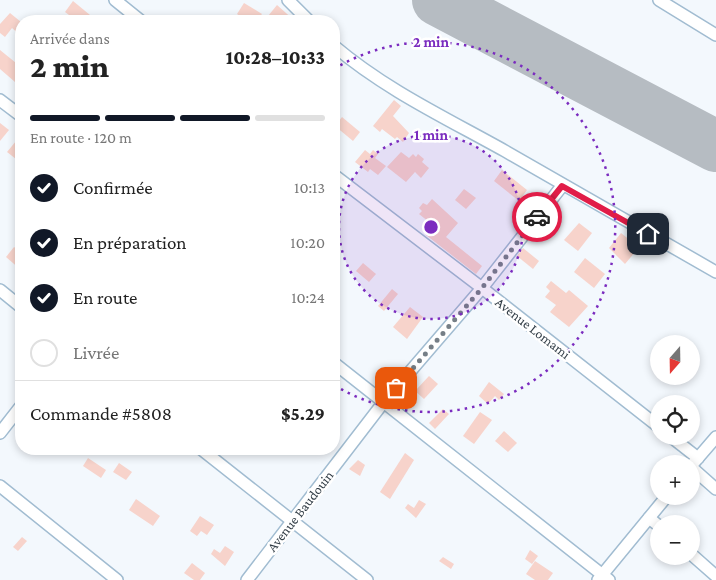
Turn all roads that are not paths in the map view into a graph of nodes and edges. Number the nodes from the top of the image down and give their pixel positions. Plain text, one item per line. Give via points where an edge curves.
1 (114, 0) edge
2 (288, 0) edge
3 (659, 0) edge
4 (133, 15) edge
5 (303, 15) edge
6 (716, 34) edge
7 (340, 51) edge
8 (0, 100) edge
9 (15, 111) edge
10 (340, 180) edge
11 (562, 186) junction
12 (716, 272) edge
13 (482, 288) junction
14 (0, 290) edge
15 (15, 302) edge
16 (340, 368) edge
17 (383, 403) junction
18 (15, 414) edge
19 (650, 420) edge
20 (0, 433) edge
21 (716, 436) edge
22 (677, 445) edge
23 (209, 455) edge
24 (686, 455) edge
25 (700, 455) edge
26 (700, 472) edge
27 (0, 486) edge
28 (716, 489) edge
29 (660, 505) edge
30 (649, 518) joint
31 (292, 521) junction
32 (700, 562) edge
33 (716, 576) edge
34 (603, 579) edge
35 (117, 580) edge
36 (247, 580) edge
37 (367, 580) edge

1 - 4 street
2 - 5 street
3 - 6 street
7 - 11 street via 361,70 400,94
8 - 9 street
10 - 13 street, Avenue Lomami
11 - 12 street
11 - 13 street, Avenue Baudouin
13 - 17 street, Avenue Baudouin
13 - 19 street, Avenue Lomami
14 - 15 street
16 - 17 street
17 - 31 street, Avenue Baudouin
17 - 34 street
18 - 20 street
21 - 25 street
22 - 24 street
23 - 31 street
26 - 28 street
27 - 35 street
29 - 30 street
30 - 34 street
31 - 36 street, Avenue Baudouin
31 - 37 street
32 - 33 street

